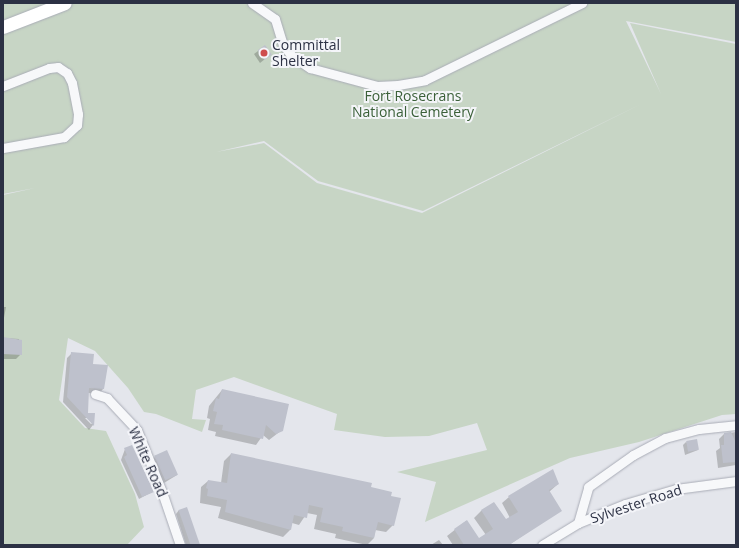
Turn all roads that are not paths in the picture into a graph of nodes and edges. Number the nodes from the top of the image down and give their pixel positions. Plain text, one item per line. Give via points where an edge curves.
1 (65, 3) edge
2 (252, 3) edge
3 (582, 3) edge
4 (3, 27) edge
5 (3, 86) edge
6 (3, 148) edge
7 (95, 394) dead end
8 (736, 425) edge
9 (736, 481) edge
10 (578, 523) junction
11 (180, 545) edge
12 (542, 545) edge

1 - 4 main road
2 - 3 street via 275,19 283,45 292,56 310,68 377,86 426,80
5 - 6 street via 58,67 67,73 72,83 78,114 77,124 72,132 64,137
7 - 11 street, White Road via 107,398 137,430
8 - 10 street via 699,429 665,438 633,455 588,487
9 - 10 street, Sylvester Road via 676,489 625,504
10 - 12 street, Sylvester Road

